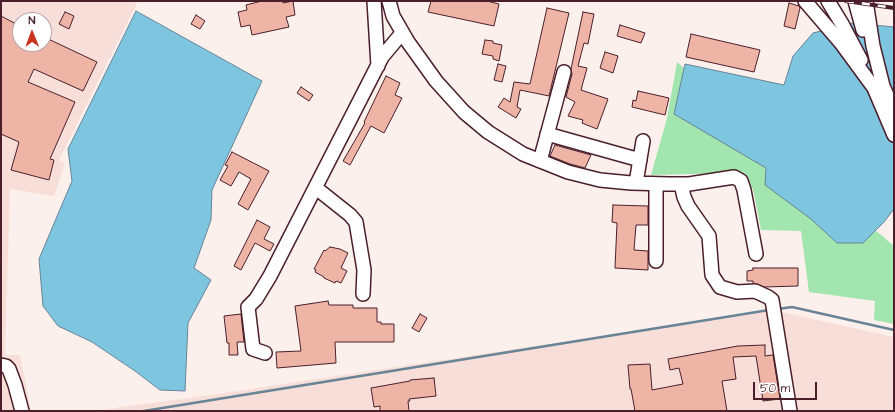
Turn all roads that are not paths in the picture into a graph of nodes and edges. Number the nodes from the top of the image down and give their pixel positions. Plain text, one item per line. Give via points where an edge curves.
1 (374, 1) edge
2 (389, 1) edge
3 (804, 1) edge
4 (861, 2) edge
5 (830, 5) edge
6 (402, 33) junction
7 (378, 66) junction
8 (564, 72) dead end
9 (878, 87) junction
10 (894, 111) edge
11 (547, 134) junction
12 (894, 135) edge
13 (643, 141) dead end
14 (640, 160) junction
15 (540, 161) junction
16 (636, 184) junction
17 (656, 184) junction
18 (681, 184) junction
19 (316, 188) junction
20 (756, 254) dead end
21 (656, 261) dead end
22 (363, 294) dead end
23 (265, 353) dead end
24 (1, 366) edge
25 (22, 411) edge
26 (790, 411) edge

1 - 7 street
2 - 6 street
3 - 9 street
4 - 9 street via 873,46
5 - 9 street
6 - 7 street via 382,57
6 - 15 street via 436,81 464,112 488,132 523,154
7 - 19 street
8 - 11 street
9 - 10 street
9 - 12 street
11 - 14 street
11 - 15 street
13 - 14 street
14 - 16 street
15 - 16 street via 568,172 600,180
16 - 17 street
17 - 18 street
17 - 21 street
18 - 20 street via 734,177 741,181
18 - 26 street via 688,206 709,236 712,275 720,287 737,292 755,291 772,300
19 - 22 street via 356,222 364,270
19 - 23 street via 270,276 248,307 253,349
24 - 25 street via 9,369

